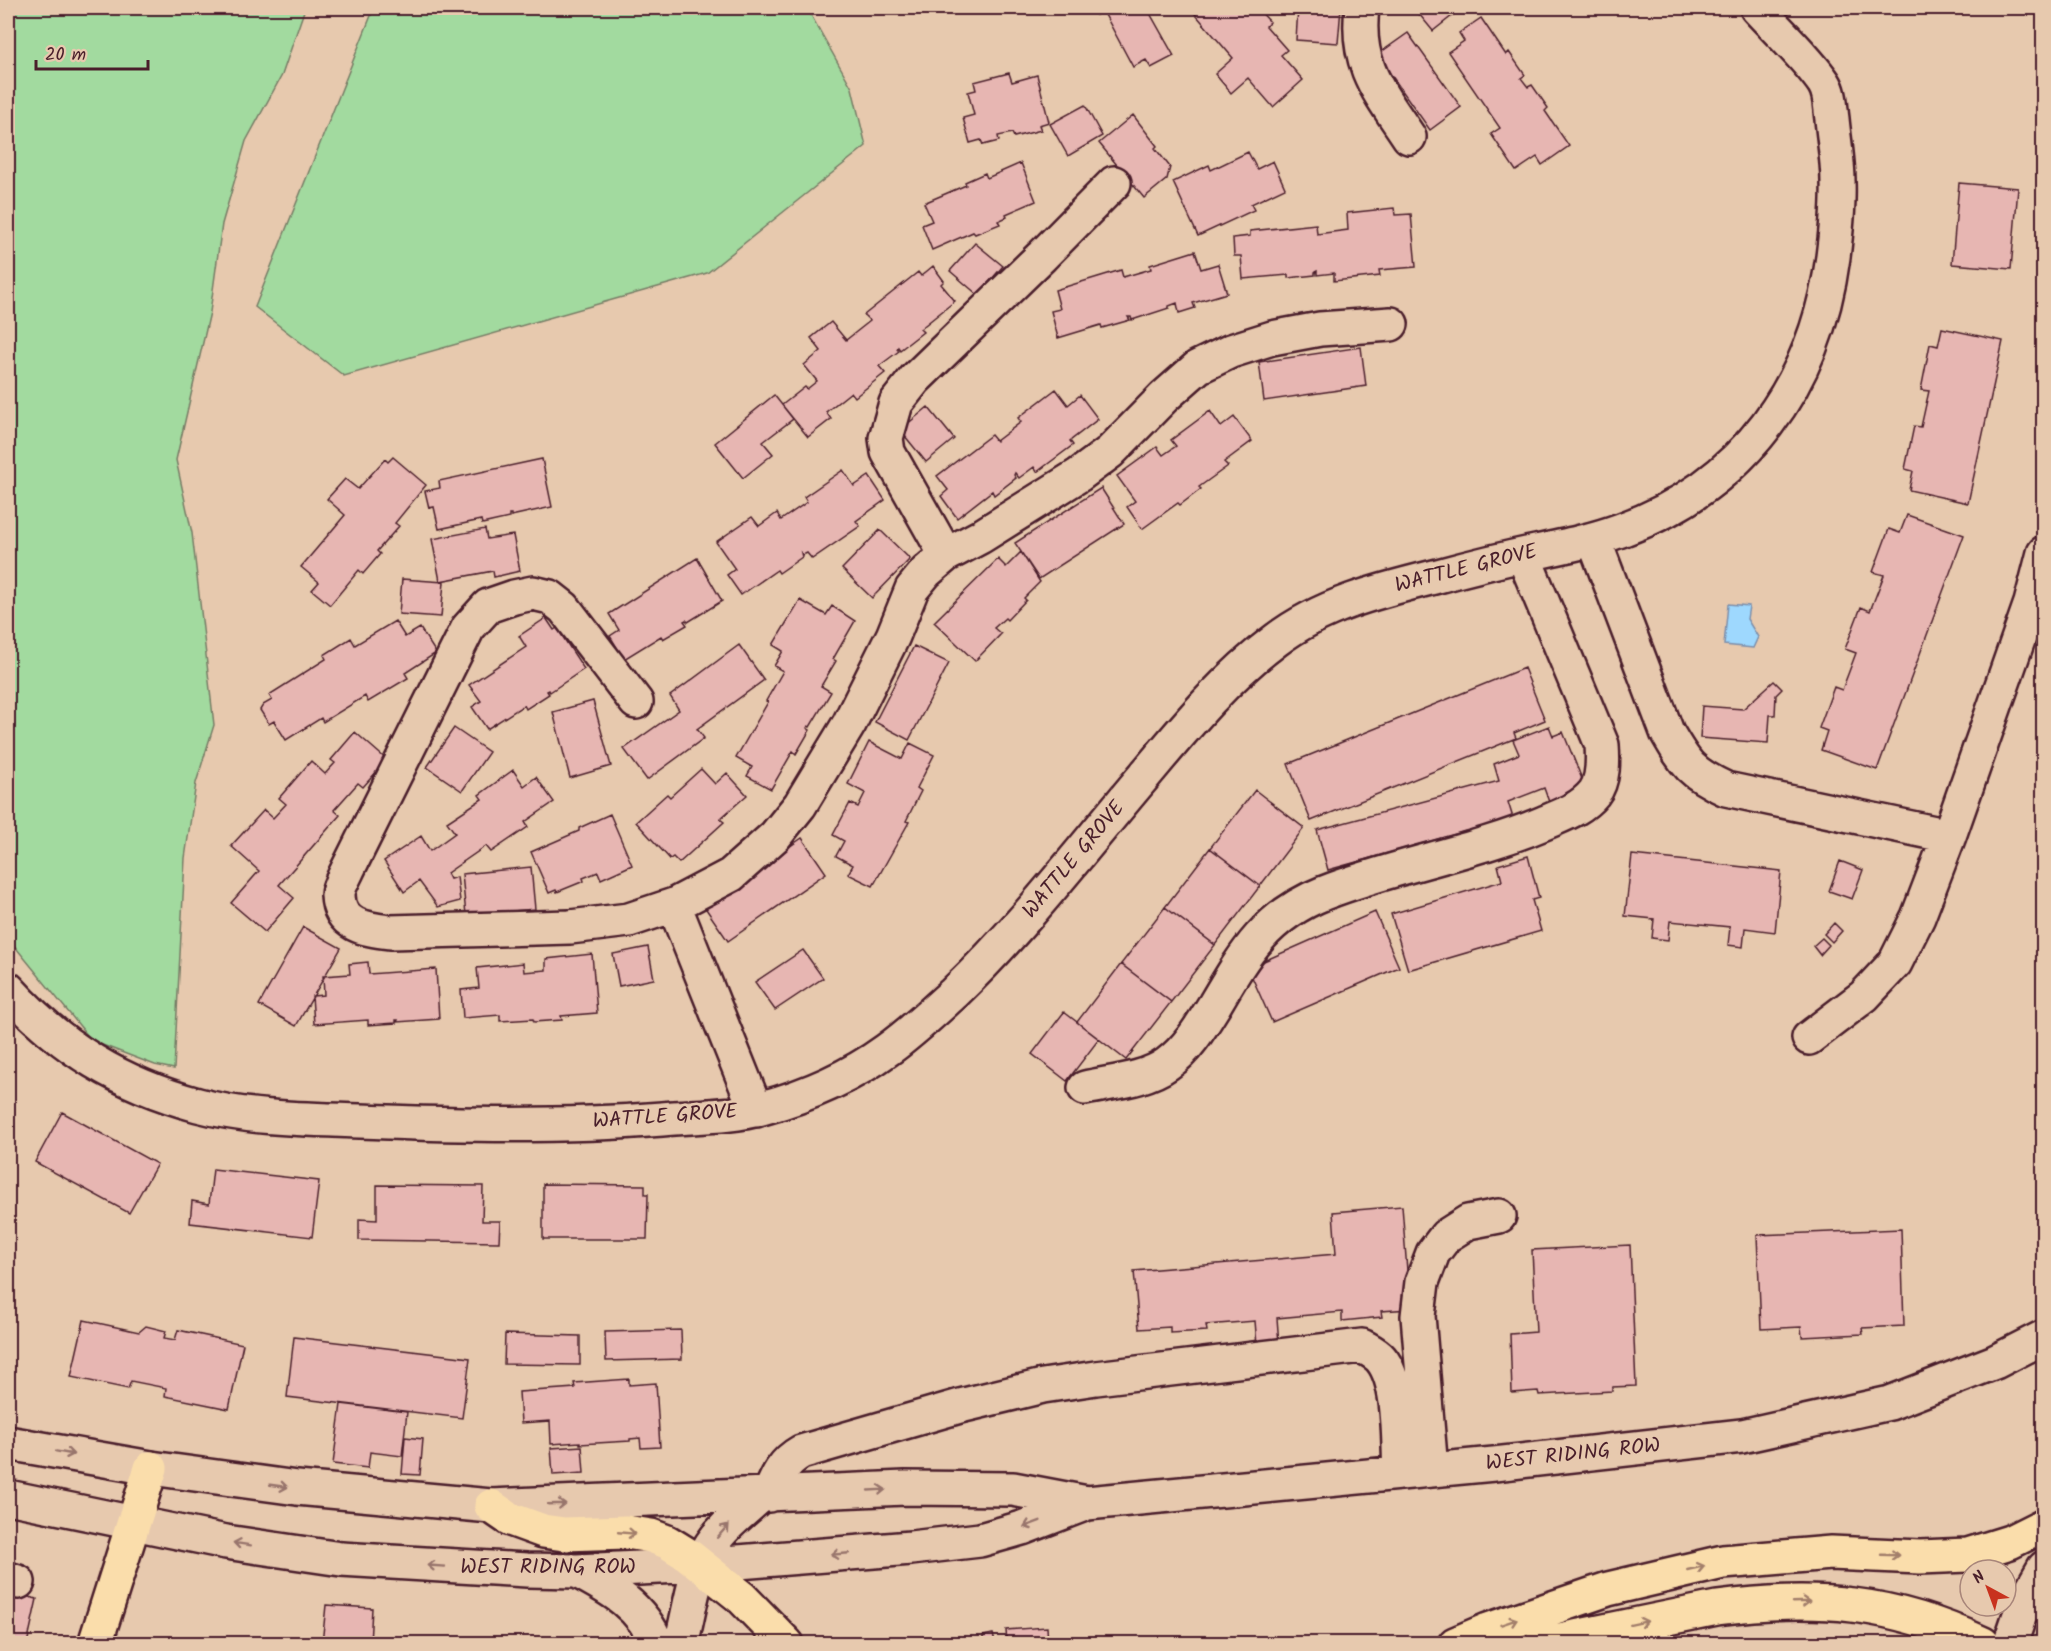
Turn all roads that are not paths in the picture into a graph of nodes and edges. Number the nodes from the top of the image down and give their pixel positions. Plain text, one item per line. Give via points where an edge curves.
1 (1362, 8) edge
2 (1757, 8) edge
3 (1409, 137) dead end
4 (1114, 183) dead end
5 (1391, 324) dead end
6 (1594, 540) junction
7 (2043, 553) edge
8 (946, 555) junction
9 (1523, 555) junction
10 (636, 702) dead end
11 (1949, 836) junction
12 (674, 905) junction
13 (8, 989) edge
14 (1809, 1038) dead end
15 (1085, 1088) dead end
16 (756, 1110) junction
17 (1499, 1216) dead end
18 (2043, 1337) edge
19 (8, 1443) edge
20 (151, 1468) junction
21 (1415, 1471) junction
22 (765, 1495) junction
23 (8, 1497) edge
24 (1087, 1503) junction
25 (491, 1506) junction
26 (134, 1524) junction
27 (2043, 1525) edge
28 (700, 1565) junction
29 (2043, 1568) edge
30 (577, 1571) junction
31 (95, 1644) edge
32 (657, 1644) edge
33 (681, 1644) edge
34 (787, 1644) edge
35 (1455, 1644) edge
36 (1541, 1644) edge
37 (1983, 1644) edge
38 (2010, 1644) edge

1 - 3 street via 1361,39 1373,82
2 - 6 street, WATTLE GROVE via 1828,88 1838,180 1830,278 1820,321 1795,382 1776,415 1730,467 1664,513
4 - 8 street via 915,379 896,403 886,438 888,452
5 - 8 street via 1272,338 1198,367 1102,458
6 - 9 street, WATTLE GROVE
6 - 11 street via 1666,732 1683,760 1702,778 1726,789
7 - 11 street via 2031,603
8 - 12 street via 912,589 849,724 800,805 775,836 731,875
9 - 15 street via 1602,745 1601,775 1595,792 1576,809 1513,836 1304,902 1276,920 1252,944 1201,1026 1167,1064 1140,1076
9 - 16 street, WATTLE GROVE via 1381,590 1300,622 1238,670 1188,723 1047,894 994,953 926,1018 865,1066
10 - 12 street via 564,608 550,597 533,593 488,606 468,628 338,893 341,909 352,924 390,932 570,927 629,920
11 - 14 street via 1918,917 1895,963 1864,996
12 - 16 street
13 - 16 street, WATTLE GROVE via 70,1047 111,1072 197,1104 242,1114 453,1125 616,1122
17 - 21 street via 1468,1222 1446,1236 1433,1253 1422,1282
18 - 21 street, WEST RIDING ROW via 1995,1362 1890,1403 1742,1436
19 -> 20 street, WEST RIDING ROW
20 -> 25 street, WEST RIDING ROW via 297,1488
20 - 26 main road
21 - 22 street via 1389,1374 1382,1360 1362,1346 1096,1378 960,1406 801,1452 790,1458
21 - 24 street, WEST RIDING ROW
22 -> 24 street, WEST RIDING ROW via 905,1488 1013,1489
25 -> 22 street, WEST RIDING ROW
28 -> 22 street via 725,1528
23 - 26 street, WEST RIDING ROW
24 -> 28 street, WEST RIDING ROW via 980,1540
25 -> 28 main road via 510,1519 543,1531 651,1536
30 -> 26 street, WEST RIDING ROW via 341,1559
26 - 31 main road
35 -> 27 main road via 1608,1589 1723,1562 1831,1553 1968,1555 2010,1542
28 - 30 street, WEST RIDING ROW
28 - 33 street
28 - 34 main road via 742,1598
29 - 38 street via 2024,1603
30 - 32 street via 629,1602
36 -> 37 main road via 1717,1608 1813,1601 1900,1612 1953,1629

